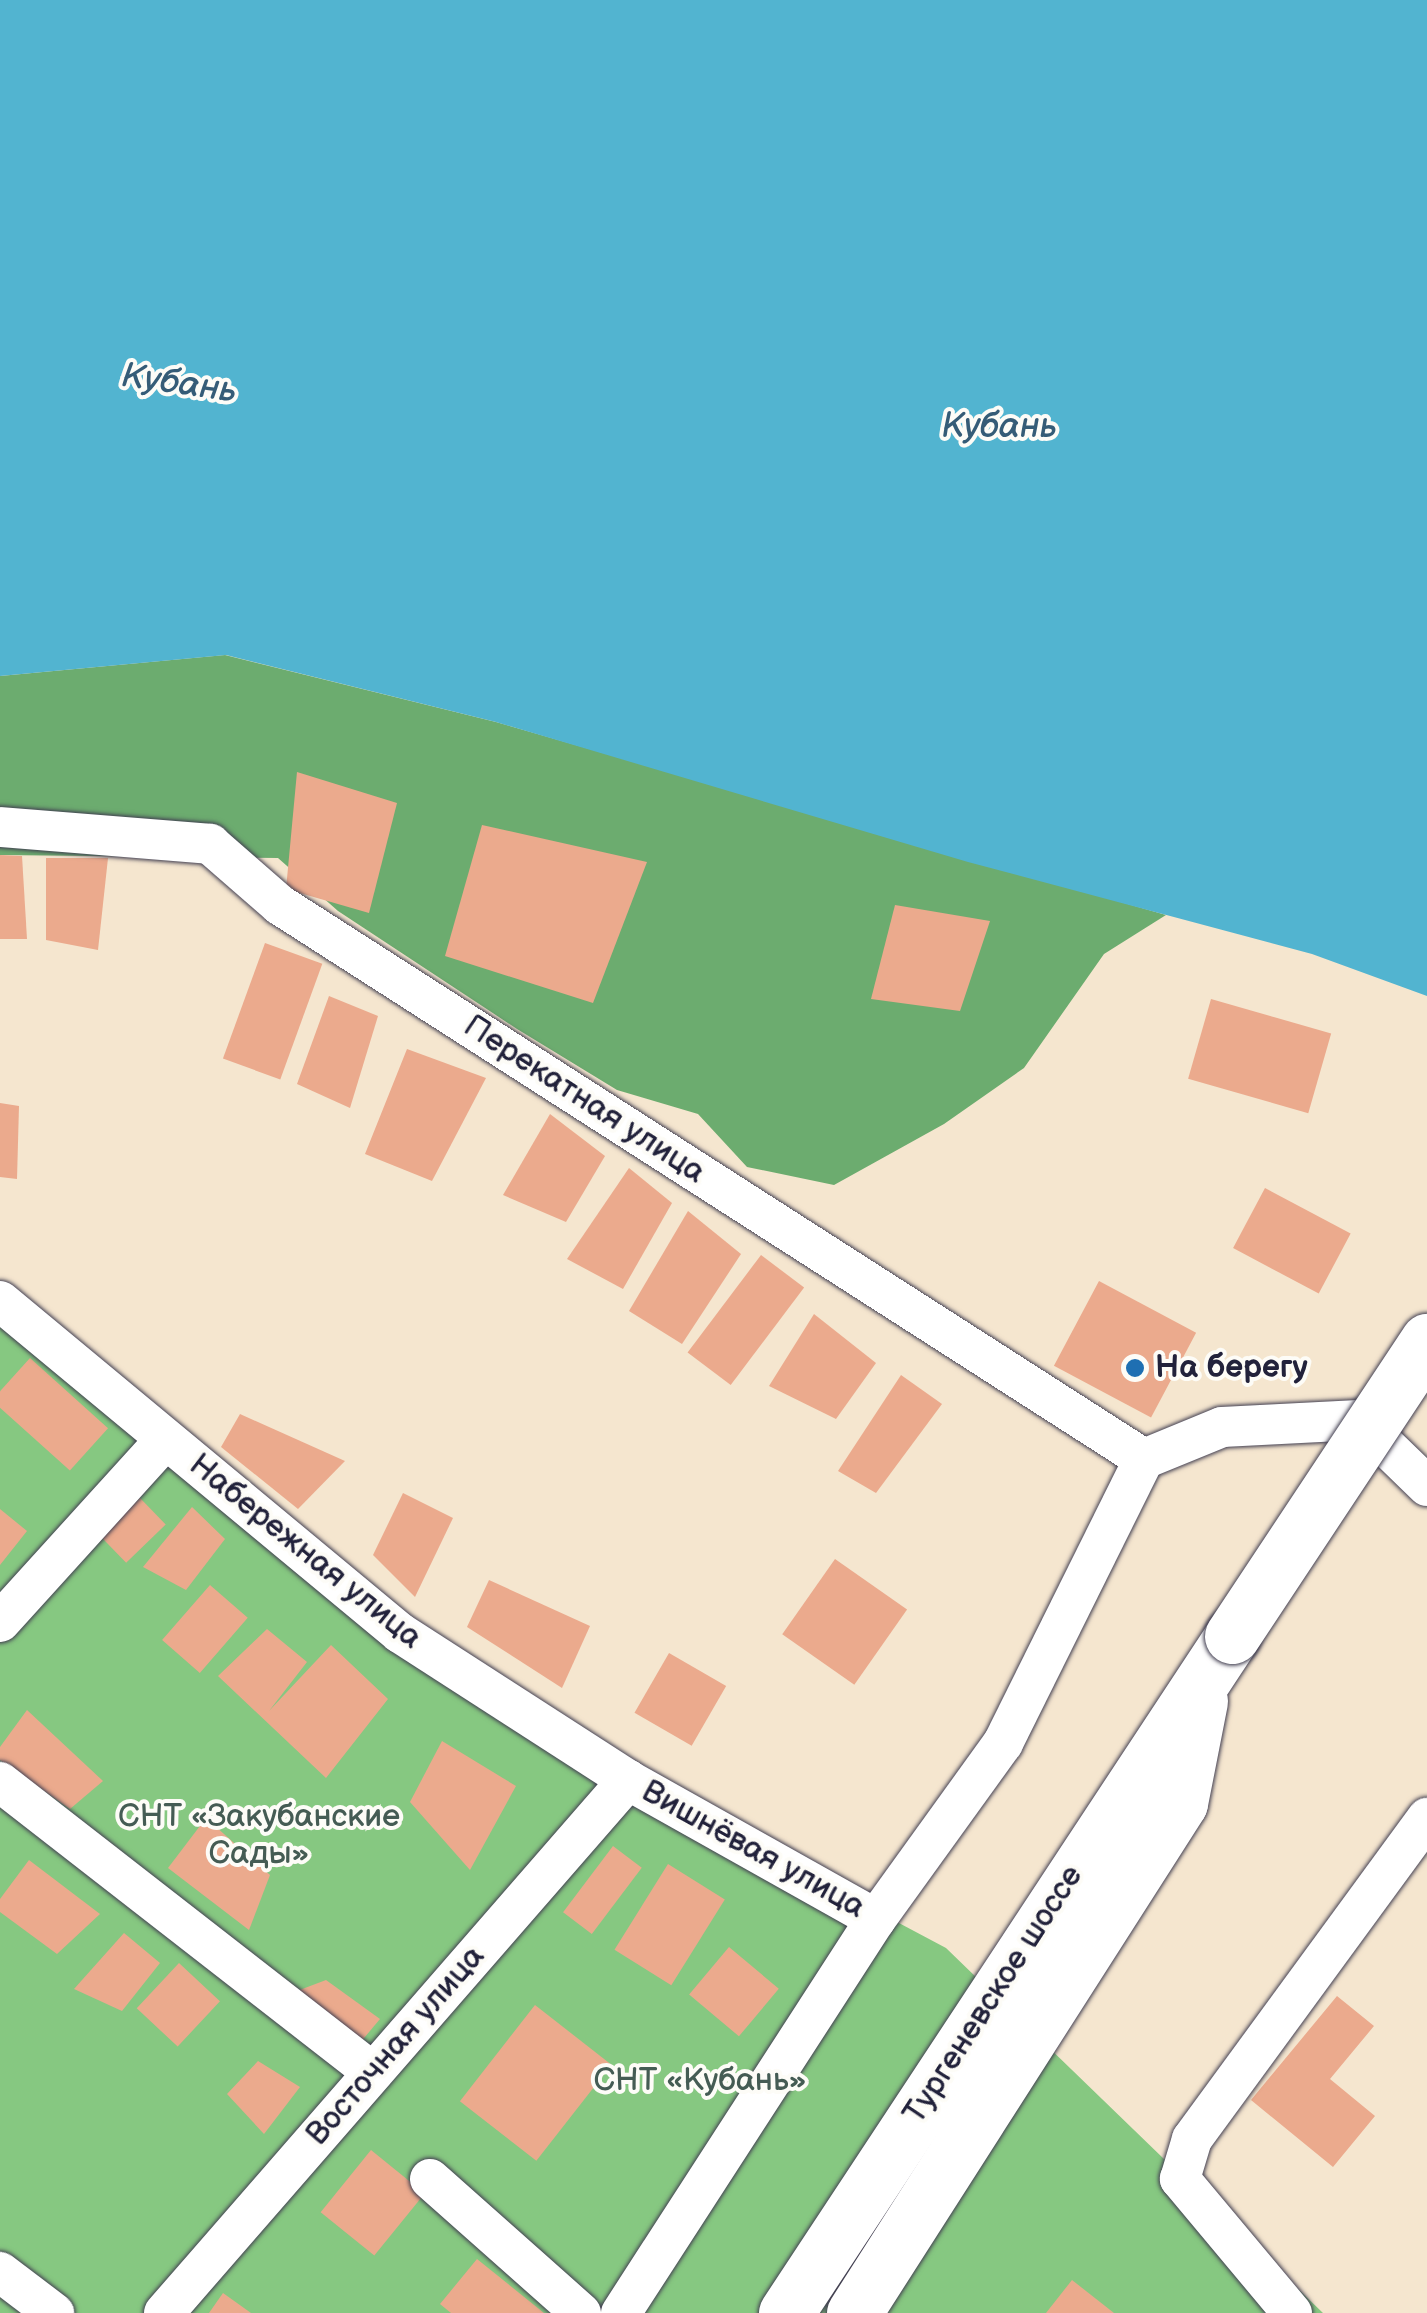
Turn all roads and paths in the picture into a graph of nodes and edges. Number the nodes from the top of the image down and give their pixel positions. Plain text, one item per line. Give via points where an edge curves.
1 (0, 827) edge
2 (0, 1301) edge
3 (1427, 1341) edge
4 (154, 1453) junction
5 (1144, 1459) junction
6 (1427, 1486) edge
7 (0, 1622) edge
8 (1218, 1657) junction
9 (628, 1780) junction
10 (0, 1782) edge
11 (1427, 1818) edge
12 (876, 1919) junction
13 (374, 2072) junction
14 (430, 2179) dead end
15 (0, 2272) edge
16 (54, 2313) edge
17 (164, 2313) edge
18 (581, 2313) edge
19 (621, 2313) edge
20 (786, 2313) edge
21 (854, 2313) edge
22 (1292, 2313) edge

1 - 5 street, Перекатная улица via 210,844 280,905
2 - 4 street, Набережная улица
3 - 8 highway, Тургеневское шоссе, bridge
4 - 7 street
4 - 9 street, Набережная улица via 400,1633
5 - 6 street via 1222,1427 1358,1420
5 - 12 street via 1002,1743
8 - 20 highway, Тургеневское шоссе
8 - 21 highway, Тургеневское шоссе via 1180,1802
9 - 12 street, Вишнёвая улица
9 - 13 street, Восточная улица
10 - 13 street
11 - 22 street via 1192,2139 1180,2179
12 - 19 street
13 - 17 street, Восточная улица
14 - 18 street
15 - 16 street

